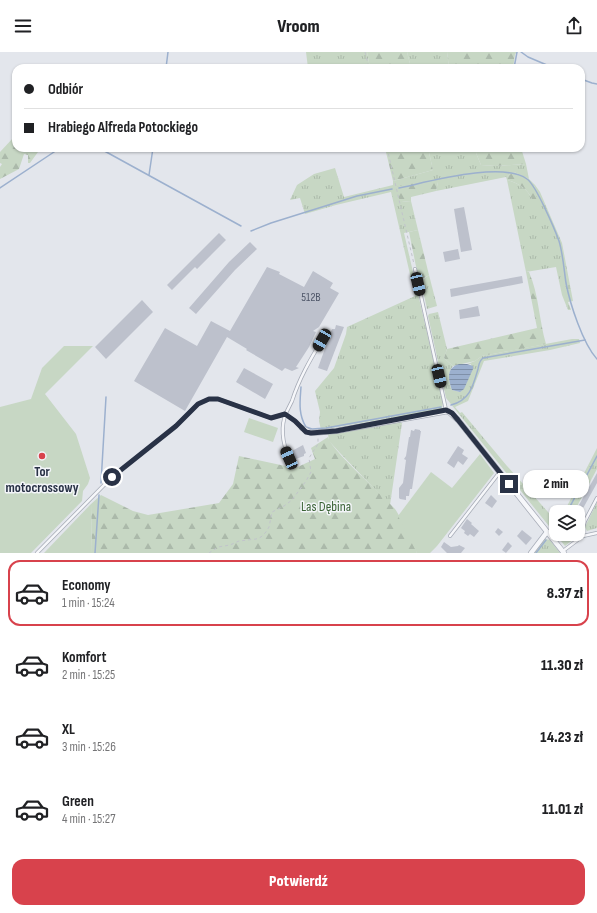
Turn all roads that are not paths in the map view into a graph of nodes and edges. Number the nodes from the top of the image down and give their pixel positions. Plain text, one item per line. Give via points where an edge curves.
1 (414, 269) road end
2 (322, 340) dead end
3 (446, 410) junction
4 (285, 414) junction
5 (302, 428) joint
6 (289, 458) dead end
7 (499, 472) junction
8 (597, 498) edge
9 (585, 523) edge
10 (548, 532) junction
11 (597, 533) edge
12 (450, 536) dead end
13 (585, 536) edge
14 (577, 541) edge
15 (564, 552) edge
16 (37, 553) edge
17 (531, 553) edge

1 - 3 lane
2 - 4 lane via 294,390
3 - 5 street via 336,431 311,433
3 - 7 street via 452,413
4 - 5 lane
4 - 6 lane via 282,436
4 - 16 lane via 271,418 218,399 209,399 198,404 176,426 112,477
7 - 10 street
7 - 12 lane
8 - 9 lane
10 - 15 street
10 - 17 street
11 - 13 lane
14 - 15 lane

